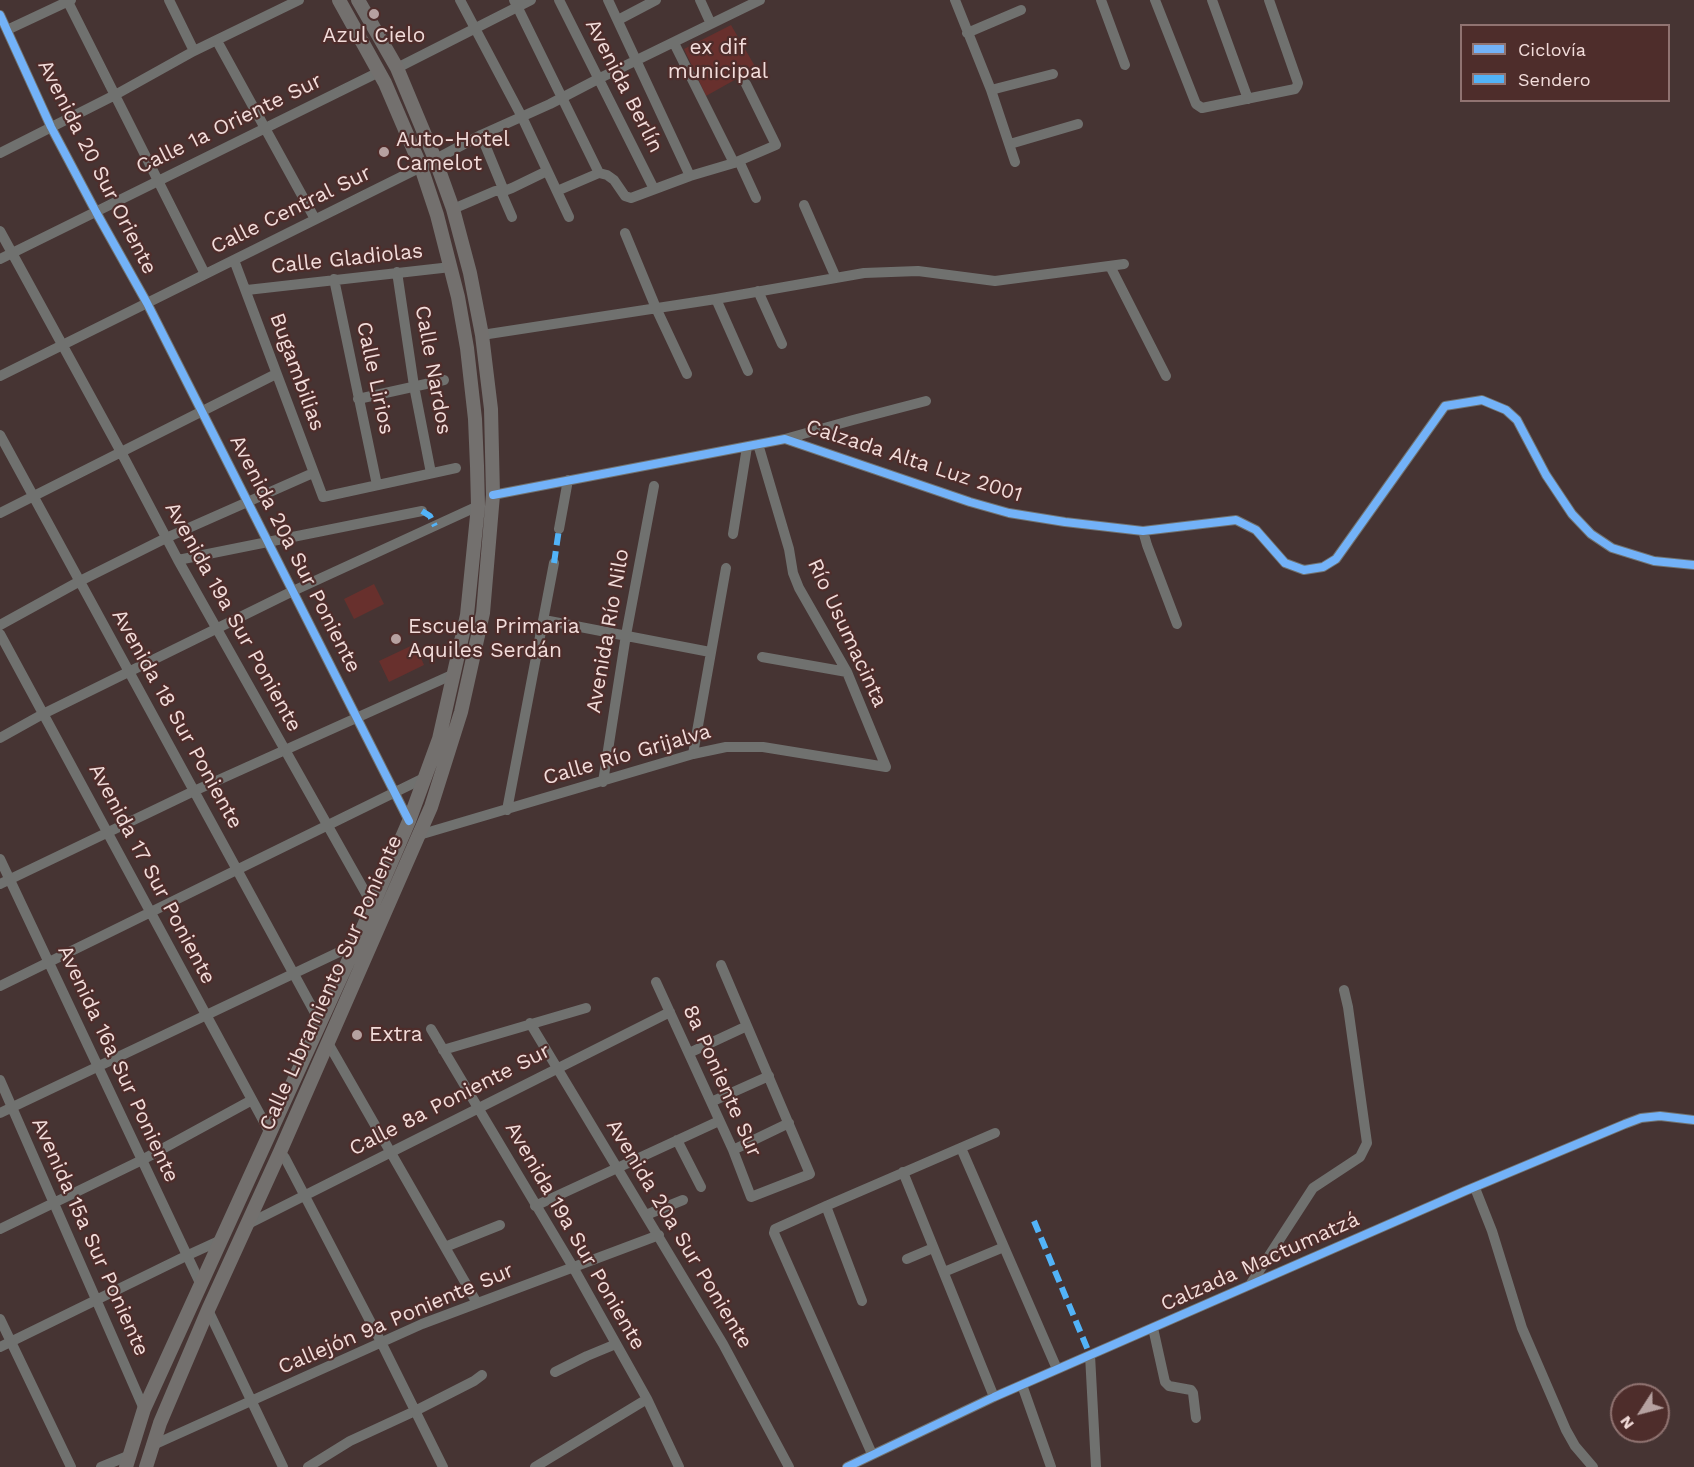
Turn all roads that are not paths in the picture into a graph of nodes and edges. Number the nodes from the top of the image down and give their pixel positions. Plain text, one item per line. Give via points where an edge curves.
1 (169, 0) edge
2 (299, 0) edge
3 (339, 0) edge
4 (358, 0) edge
5 (460, 0) edge
6 (531, 0) edge
7 (559, 0) edge
8 (608, 0) edge
9 (700, 0) edge
10 (760, 0) edge
11 (954, 0) edge
12 (1101, 0) edge
13 (1155, 0) edge
14 (1212, 0) edge
15 (1269, 0) edge
16 (68, 1) edge
17 (652, 1) edge
18 (516, 3) edge
19 (1022, 10) dead end
20 (0, 15) edge
21 (618, 20) junction
22 (711, 24) junction
23 (475, 28) junction
24 (7, 30) junction
25 (967, 33) junction
26 (217, 41) junction
27 (674, 43) junction
28 (194, 51) junction
29 (637, 61) junction
30 (1125, 65) dead end
31 (397, 68) junction
32 (379, 72) junction
33 (1053, 74) dead end
34 (598, 79) junction
35 (746, 84) dead end
36 (991, 90) junction
37 (114, 95) junction
38 (563, 96) junction
39 (1248, 99) junction
40 (522, 117) junction
41 (1078, 124) dead end
42 (51, 127) junction
43 (265, 128) junction
44 (481, 135) junction
45 (1010, 144) junction
46 (0, 153) edge
47 (435, 159) junction
48 (737, 162) junction
49 (1016, 162) dead end
50 (421, 167) junction
51 (548, 171) junction
52 (599, 172) junction
53 (690, 176) junction
54 (158, 181) junction
55 (654, 189) junction
56 (504, 191) junction
57 (557, 191) junction
58 (756, 198) dead end
59 (804, 205) dead end
60 (453, 209) junction
61 (96, 212) junction
62 (512, 217) dead end
63 (568, 217) dead end
64 (315, 219) junction
65 (0, 231) edge
66 (625, 233) dead end
67 (12, 254) junction
68 (0, 259) edge
69 (234, 260) junction
70 (1124, 264) dead end
71 (1110, 266) junction
72 (451, 267) junction
73 (397, 272) junction
74 (205, 274) junction
75 (836, 278) junction
76 (334, 279) junction
77 (247, 290) junction
78 (758, 291) junction
79 (716, 299) junction
80 (147, 303) junction
81 (656, 308) junction
82 (482, 335) junction
83 (782, 344) dead end
84 (62, 345) junction
85 (748, 371) dead end
86 (276, 374) junction
87 (687, 374) dead end
88 (0, 376) edge
89 (1166, 376) dead end
90 (444, 380) dead end
91 (414, 386) junction
92 (358, 399) junction
93 (926, 401) dead end
94 (203, 411) junction
95 (0, 435) edge
96 (785, 439) junction
97 (753, 446) junction
98 (121, 452) junction
99 (456, 468) dead end
100 (313, 473) junction
101 (431, 473) junction
102 (568, 480) junction
103 (377, 485) junction
104 (654, 486) dead end
105 (493, 495) junction
106 (33, 496) junction
107 (248, 501) junction
108 (478, 507) junction
109 (422, 512) dead end
110 (0, 513) edge
111 (559, 529) dead end
112 (1143, 531) junction
113 (733, 534) dead end
114 (166, 538) junction
115 (268, 541) junction
116 (178, 560) junction
117 (554, 563) dead end
118 (1694, 565) edge
119 (726, 568) dead end
120 (80, 581) junction
121 (293, 591) junction
122 (544, 620) junction
123 (1177, 624) dead end
124 (0, 625) edge
125 (217, 628) junction
126 (0, 634) edge
127 (626, 635) junction
128 (710, 652) junction
129 (762, 657) dead end
130 (129, 672) junction
131 (847, 672) junction
132 (454, 674) junction
133 (44, 714) junction
134 (357, 718) junction
135 (0, 738) edge
136 (285, 749) junction
137 (693, 754) junction
138 (886, 767) joint
139 (426, 777) junction
140 (603, 782) junction
141 (194, 791) junction
142 (395, 792) junction
143 (507, 810) junction
144 (409, 821) junction
145 (327, 825) junction
146 (107, 832) junction
147 (419, 835) junction
148 (0, 860) edge
149 (237, 870) junction
150 (5, 882) edge
151 (373, 906) junction
152 (150, 912) junction
153 (356, 944) junction
154 (48, 962) junction
155 (721, 965) dead end
156 (294, 973) junction
157 (656, 982) dead end
158 (0, 986) edge
159 (1344, 990) dead end
160 (586, 1008) dead end
161 (670, 1012) junction
162 (206, 1015) junction
163 (320, 1022) junction
164 (530, 1023) junction
165 (747, 1026) junction
166 (431, 1029) dead end
167 (328, 1043) junction
168 (443, 1050) junction
169 (689, 1053) junction
170 (98, 1066) junction
171 (558, 1068) junction
172 (769, 1076) junction
173 (0, 1080) edge
174 (252, 1101) junction
175 (711, 1102) junction
176 (12, 1107) junction
177 (477, 1108) junction
178 (0, 1113) edge
179 (1694, 1120) edge
180 (719, 1121) junction
181 (789, 1123) junction
182 (270, 1133) junction
183 (995, 1133) dead end
184 (677, 1140) junction
185 (961, 1148) junction
186 (733, 1150) junction
187 (280, 1152) junction
188 (389, 1152) junction
189 (142, 1160) junction
190 (619, 1168) junction
191 (903, 1172) junction
192 (701, 1187) dead end
193 (1475, 1188) junction
194 (305, 1196) junction
195 (682, 1200) dead end
196 (53, 1202) junction
197 (535, 1206) junction
198 (826, 1206) junction
199 (646, 1215) junction
200 (248, 1224) junction
201 (500, 1225) dead end
202 (0, 1229) edge
203 (659, 1235) junction
204 (221, 1240) junction
205 (445, 1247) junction
206 (1004, 1247) junction
207 (933, 1248) junction
208 (186, 1256) junction
209 (907, 1259) dead end
210 (573, 1267) junction
211 (944, 1272) junction
212 (203, 1281) junction
213 (1250, 1285) junction
214 (218, 1288) junction
215 (96, 1300) junction
216 (862, 1301) dead end
217 (477, 1303) junction
218 (208, 1310) junction
219 (0, 1319) edge
220 (1153, 1328) junction
221 (11, 1342) junction
222 (381, 1342) junction
223 (616, 1344) junction
224 (0, 1347) edge
225 (1090, 1356) junction
226 (1057, 1369) junction
227 (555, 1372) dead end
228 (482, 1375) dead end
229 (1022, 1385) junction
230 (994, 1397) junction
231 (647, 1399) junction
232 (252, 1401) junction
233 (144, 1409) junction
234 (415, 1411) junction
235 (1196, 1418) dead end
236 (151, 1446) junction
237 (872, 1455) junction
238 (129, 1463) edge
239 (853, 1466) edge
240 (71, 1467) edge
241 (101, 1467) edge
242 (139, 1467) edge
243 (146, 1467) edge
244 (283, 1467) edge
245 (308, 1467) edge
246 (443, 1467) edge
247 (535, 1467) edge
248 (679, 1467) edge
249 (789, 1467) edge
250 (1051, 1467) edge
251 (1096, 1467) edge
252 (1593, 1467) edge

1 - 28 street
2 - 26 street
3 - 32 main road, Calle Libramiento Sur Poniente
4 - 31 main road, Calle Libramiento Sur Poniente
5 - 23 street
6 - 18 street
7 - 34 street, Avenida Berlín
8 - 21 street
9 - 22 street
10 - 22 street, Calle Central Sur
11 - 25 street
12 - 30 street
13 - 39 street via 1198,107
14 - 39 street
15 - 39 street via 1298,83 1295,89
16 - 24 street
16 - 37 street
17 - 21 street
18 - 23 street
18 - 38 street
19 - 25 street
20 - 24 street, Avenida 20 Sur Oriente
21 - 29 street
22 - 27 street, Calle Central Sur
23 - 31 street
23 - 40 street
24 - 42 street, Avenida 20 Sur Oriente
25 - 36 street
26 - 28 street
26 - 43 street
27 - 29 street, Calle Central Sur
27 - 48 street
28 - 37 street
29 - 34 street, Calle Central Sur
29 - 53 street
31 - 47 main road, Calle Libramiento Sur Poniente
32 - 43 street, Calle 1a Oriente Sur
32 - 50 main road, Calle Libramiento Sur Poniente
33 - 36 street
34 - 38 street, Calle Central Sur
34 - 55 street, Avenida Berlín
35 - 48 street via 776,145
36 - 45 street
37 - 42 street
37 - 54 street
38 - 40 street, Calle Central Sur
38 - 52 street
40 - 44 street, Calle Central Sur
40 - 51 street
41 - 45 street
42 - 46 street
42 - 61 street, Avenida 20 Sur Oriente
43 - 54 street, Calle 1a Oriente Sur
43 - 64 street
44 - 47 street, Calle Central Sur
44 - 56 street
45 - 49 street
47 - 50 street, Calle Central Sur
47 - 60 main road, Calle Libramiento Sur Poniente
48 - 53 street
48 - 58 street
50 - 64 street, Calle Central Sur
50 - 72 main road, Calle Libramiento Sur Poniente
51 - 56 street
51 - 57 street
52 - 55 street via 614,180 631,198
52 - 57 street
53 - 55 street
54 - 61 street, Calle 1a Oriente Sur
54 - 74 street
56 - 60 street
56 - 62 street via 501,194
57 - 63 street
59 - 75 street
60 - 82 main road, Calle Libramiento Sur Poniente
61 - 67 street, Calle 1a Oriente Sur
61 - 80 street, Avenida 20 Sur Oriente
64 - 69 street, Calle Central Sur
65 - 67 street, Avenida 19a Sur Poniente
66 - 81 street
67 - 68 street, Calle 1a Oriente Sur
67 - 84 street, Avenida 19a Sur Poniente
69 - 74 street, Calle Central Sur
69 - 77 street, Bugambilias
70 - 71 street
71 - 75 street via 995,281 918,271
71 - 89 street
72 - 73 street, Calle Gladiolas
72 - 108 main road, Calle Libramiento Sur Poniente via 467,348 475,419
73 - 76 street, Calle Gladiolas
73 - 91 street, Calle Nardos
74 - 80 street, Calle Central Sur
75 - 78 street
76 - 77 street, Calle Gladiolas
76 - 92 street, Calle Lirios
77 - 86 street, Bugambilias
78 - 79 street
78 - 83 street
79 - 81 street
79 - 85 street
80 - 84 street, Calle Central Sur
80 - 94 street, Avenida 20a Sur Poniente
81 - 82 street
81 - 87 street
82 - 105 main road, Calle Libramiento Sur Poniente via 491,409
84 - 88 street, Calle Central Sur
84 - 98 street, Avenida 19a Sur Poniente
86 - 94 street
86 - 100 street, Bugambilias
90 - 91 street
91 - 92 street
91 - 101 street, Calle Nardos
92 - 103 street, Calle Lirios
93 - 96 street
94 - 98 street
94 - 107 street, Avenida 20a Sur Poniente
95 - 106 street, Avenida 18 Sur Poniente
96 - 97 street, Calzada Alta Luz 2001
96 - 112 street, Calzada Alta Luz 2001 via 1009,513
97 - 102 street, Calzada Alta Luz 2001
97 - 113 street
97 - 131 street, Río Usumacinta via 796,580
98 - 106 street
98 - 114 street, Avenida 19a Sur Poniente
99 - 101 street
100 - 103 street, Bugambilias via 323,496
100 - 107 street
101 - 103 street
102 - 105 street, Calzada Alta Luz 2001
102 - 111 street
104 - 127 street, Avenida Río Nilo
105 - 147 main road, Calle Libramiento Sur Poniente via 483,612 461,712
106 - 110 street
106 - 120 street, Avenida 18 Sur Poniente
107 - 114 street
107 - 115 street, Avenida 20a Sur Poniente
108 - 121 street
108 - 132 main road, Calle Libramiento Sur Poniente via 467,615
109 - 115 street
112 - 118 street, Calzada Alta Luz 2001 via 1236,520 1256,530 1286,563 1304,570 1323,567 1336,559 1445,406 1482,400 1506,410 1517,420 1546,475 1591,534 1612,548 1654,561
112 - 123 street
114 - 116 street, Avenida 19a Sur Poniente
114 - 120 street
115 - 116 street
115 - 121 street, Avenida 20a Sur Poniente
116 - 125 street, Avenida 19a Sur Poniente
117 - 122 street
119 - 128 street
120 - 124 street
120 - 130 street, Avenida 18 Sur Poniente
121 - 125 street
121 - 134 street, Avenida 20a Sur Poniente
122 - 127 street
122 - 143 street
125 - 130 street
125 - 136 street, Avenida 19a Sur Poniente
126 - 133 street, Avenida 17 Sur Poniente
127 - 128 street
127 - 140 street, Avenida Río Nilo
128 - 137 street
129 - 131 street
130 - 133 street
130 - 141 street, Avenida 18 Sur Poniente
131 - 138 street, Río Usumacinta
132 - 134 street
132 - 139 main road, Calle Libramiento Sur Poniente
133 - 135 street
133 - 146 street, Avenida 17 Sur Poniente
134 - 136 street
134 - 142 street, Avenida 20a Sur Poniente
136 - 141 street
136 - 145 street, Avenida 19a Sur Poniente
137 - 138 street, Calle Río Grijalva via 726,747 763,747
137 - 140 street, Calle Río Grijalva
139 - 142 street
139 - 144 main road, Calle Libramiento Sur Poniente
140 - 143 street, Calle Río Grijalva
141 - 146 street
141 - 149 street, Avenida 18 Sur Poniente
142 - 144 street, Avenida 20a Sur Poniente
142 - 145 street
143 - 147 street, Calle Río Grijalva
144 - 151 main road, Calle Libramiento Sur Poniente
145 - 149 street
145 - 151 street, Avenida 19a Sur Poniente
146 - 150 street
146 - 152 street, Avenida 17 Sur Poniente
147 - 167 main road, Calle Libramiento Sur Poniente
148 - 150 street, Avenida 16a Sur Poniente
149 - 152 street
149 - 156 street, Avenida 18 Sur Poniente
150 - 154 street, Avenida 16a Sur Poniente
151 - 153 main road, Calle Libramiento Sur Poniente
152 - 154 street
152 - 162 street, Avenida 17 Sur Poniente
153 - 156 street
153 - 163 main road, Calle Libramiento Sur Poniente
154 - 158 street
154 - 170 street, Avenida 16a Sur Poniente
155 - 165 street
156 - 162 street
156 - 163 street, Avenida 18 Sur Poniente
157 - 161 street, 8a Poniente Sur
159 - 213 street via 1368,1143 1360,1157 1313,1188
160 - 164 street
161 - 169 street, 8a Poniente Sur
161 - 171 street, Calle 8a Poniente Sur
162 - 170 street
162 - 174 street, Avenida 17 Sur Poniente
163 - 182 main road, Calle Libramiento Sur Poniente
164 - 168 street
164 - 171 street, Avenida 20a Sur Poniente
165 - 169 street
165 - 172 street
166 - 168 street, Avenida 19a Sur Poniente
167 - 187 main road, Calle Libramiento Sur Poniente
167 - 188 street
168 - 177 street, Avenida 19a Sur Poniente
169 - 175 street, 8a Poniente Sur
170 - 176 street
170 - 189 street, Avenida 16a Sur Poniente
171 - 177 street, Calle 8a Poniente Sur
171 - 190 street, Avenida 20a Sur Poniente
172 - 175 street
172 - 181 street
173 - 176 street, Avenida 15a Sur Poniente
174 - 182 street, Avenida 17 Sur Poniente
174 - 189 street
175 - 180 street, 8a Poniente Sur
176 - 178 street
176 - 196 street, Avenida 15a Sur Poniente
177 - 188 street, Calle 8a Poniente Sur
177 - 197 street, Avenida 19a Sur Poniente
179 - 193 street, Calzada Mactumatzá via 1641,1118
180 - 184 street
180 - 186 street, 8a Poniente Sur
181 - 186 street
181 - 186 street, 8a Poniente Sur via 810,1174 751,1197
182 - 204 main road, Calle Libramiento Sur Poniente
183 - 185 street
184 - 190 street
184 - 192 street
185 - 191 street
185 - 206 street
187 - 194 street
187 - 200 main road, Calle Libramiento Sur Poniente
188 - 194 street, Calle 8a Poniente Sur
188 - 205 street
189 - 196 street
189 - 208 street, Avenida 16a Sur Poniente
190 - 197 street
190 - 199 street, Avenida 20a Sur Poniente
191 - 198 street
191 - 207 street
193 - 213 street, Calzada Mactumatzá
193 - 252 street via 1522,1328 1566,1430
194 - 200 street, Calle 8a Poniente Sur
194 - 222 street
195 - 199 street
196 - 202 street
196 - 215 street, Avenida 15a Sur Poniente
197 - 210 street, Avenida 19a Sur Poniente
198 - 216 street
198 - 237 street via 777,1227 774,1233
199 - 203 street, Avenida 20a Sur Poniente
200 - 214 main road, Calle Libramiento Sur Poniente
201 - 205 street
203 - 210 street, Callejón 9a Poniente Sur
203 - 249 street, Avenida 20a Sur Poniente
204 - 208 street
204 - 212 main road, Calle Libramiento Sur Poniente
205 - 217 street
206 - 211 street
206 - 226 street
207 - 209 street
207 - 211 street
208 - 212 street, Avenida 16a Sur Poniente
208 - 215 street
210 - 217 street, Callejón 9a Poniente Sur
210 - 223 street, Avenida 19a Sur Poniente
211 - 230 street
212 - 233 main road, Calle Libramiento Sur Poniente
212 - 238 main road, Calle Libramiento Sur Poniente via 204,1295
213 - 220 street, Calzada Mactumatzá
214 - 218 main road, Calle Libramiento Sur Poniente
214 - 242 main road, Calle Libramiento Sur Poniente via 208,1299 151,1425
215 - 221 street
215 - 233 street, Avenida 15a Sur Poniente
217 - 222 street, Callejón 9a Poniente Sur
218 - 232 street
218 - 236 main road, Calle Libramiento Sur Poniente
219 - 221 street
220 - 225 street, Calzada Mactumatzá
220 - 235 street via 1165,1382 1191,1390
221 - 224 street
221 - 240 street
222 - 232 street, Callejón 9a Poniente Sur
222 - 234 street
223 - 227 street
223 - 231 street, Avenida 19a Sur Poniente
225 - 226 street, Calzada Mactumatzá
225 - 251 street
226 - 229 street, Calzada Mactumatzá
228 - 234 street
229 - 230 street, Calzada Mactumatzá
229 - 250 street
230 - 237 street, Calzada Mactumatzá
231 - 247 street
231 - 248 street, Avenida 19a Sur Poniente
232 - 236 street, Callejón 9a Poniente Sur
232 - 244 street
233 - 238 main road, Calle Libramiento Sur Poniente
234 - 245 street via 350,1441
234 - 246 street
236 - 243 main road, Calle Libramiento Sur Poniente
237 - 239 street, Calzada Mactumatzá
238 - 241 street

